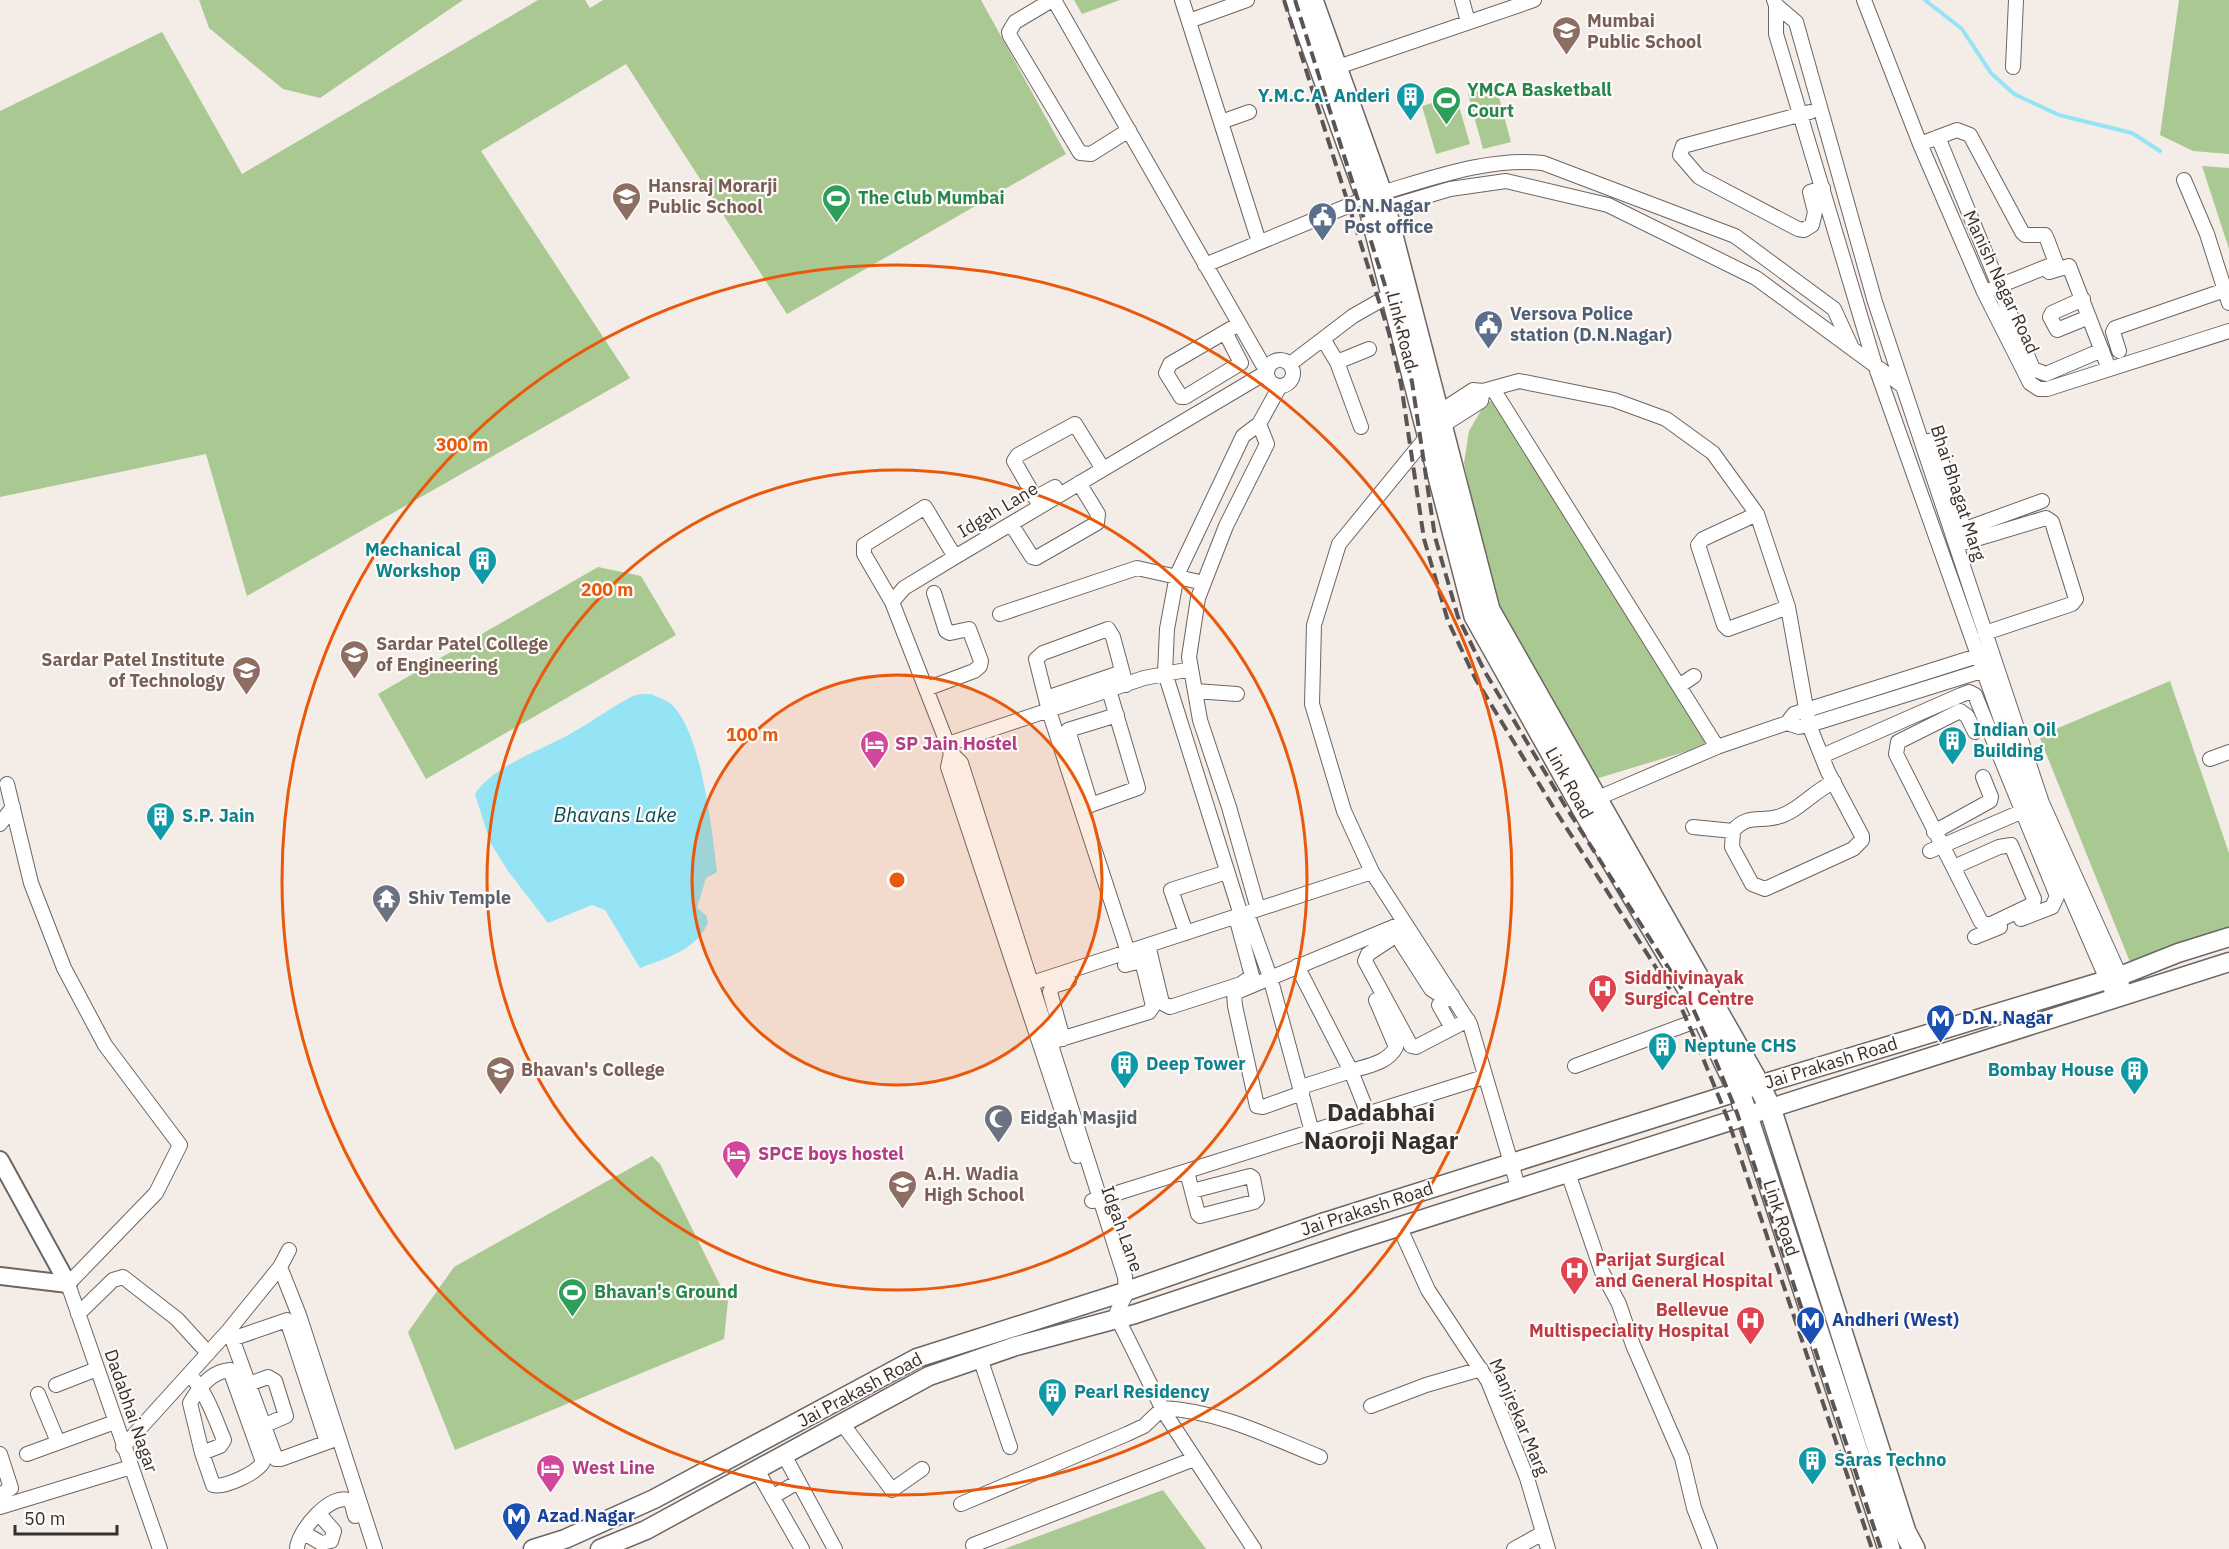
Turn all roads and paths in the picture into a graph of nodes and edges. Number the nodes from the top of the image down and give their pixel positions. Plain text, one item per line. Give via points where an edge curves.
1 (1053, 0) edge
2 (1182, 0) edge
3 (1247, 0) edge
4 (1296, 0) edge
5 (1312, 0) edge
6 (1462, 0) edge
7 (1534, 0) edge
8 (1864, 0) edge
9 (2016, 0) edge
10 (1780, 2) edge
11 (1189, 21) junction
12 (1468, 22) junction
13 (2013, 67) dead end
14 (1329, 70) junction
15 (1820, 109) junction
16 (1249, 112) dead end
17 (1801, 114) junction
18 (1221, 122) junction
19 (1129, 130) junction
20 (1938, 137) junction
21 (1920, 144) junction
22 (2184, 180) dead end
23 (1823, 188) junction
24 (1378, 200) junction
25 (1260, 242) junction
26 (1205, 265) junction
27 (2000, 289) junction
28 (1400, 290) junction
29 (1872, 292) junction
30 (1985, 295) junction
31 (2227, 296) edge
32 (1855, 297) junction
33 (2083, 300) junction
34 (2089, 317) junction
35 (1239, 324) junction
36 (2229, 330) edge
37 (1225, 332) junction
38 (1323, 339) junction
39 (1852, 348) junction
40 (1369, 349) dead end
41 (2102, 350) junction
42 (2119, 351) dead end
43 (1337, 362) junction
44 (1290, 364) junction
45 (1875, 365) junction
46 (2109, 369) junction
47 (1267, 372) junction
48 (1280, 386) junction
49 (1903, 386) junction
50 (1488, 390) junction
51 (1434, 423) junction
52 (1260, 424) junction
53 (1361, 427) dead end
54 (1100, 465) junction
55 (1077, 479) junction
56 (1055, 487) dead end
57 (2042, 501) dead end
58 (1038, 502) junction
59 (1757, 514) junction
60 (1011, 524) junction
61 (1958, 536) junction
62 (955, 557) junction
63 (1177, 575) junction
64 (1204, 583) junction
65 (1971, 591) junction
66 (934, 593) dead end
67 (1958, 596) junction
68 (892, 602) junction
69 (1788, 607) junction
70 (1000, 614) dead end
71 (1985, 633) junction
72 (1985, 653) junction
73 (1991, 668) junction
74 (1191, 669) junction
75 (1165, 673) junction
76 (1694, 676) dead end
77 (1124, 678) junction
78 (1679, 686) junction
79 (926, 689) junction
80 (1109, 690) junction
81 (1195, 691) junction
82 (1237, 694) dead end
83 (1047, 704) junction
84 (1117, 715) junction
85 (1808, 717) junction
86 (1975, 732) dead end
87 (1717, 747) junction
88 (950, 748) junction
89 (2229, 752) edge
90 (1822, 756) junction
91 (2210, 759) dead end
92 (1983, 777) dead end
93 (1834, 782) junction
94 (7, 784) dead end
95 (1589, 802) junction
96 (1086, 806) junction
97 (13, 807) junction
98 (1230, 807) junction
99 (2032, 807) junction
100 (1208, 815) junction
101 (0, 824) edge
102 (1693, 827) dead end
103 (1733, 831) junction
104 (1934, 832) junction
105 (1936, 848) junction
106 (1243, 854) junction
107 (1225, 865) junction
108 (1954, 867) junction
109 (1372, 872) junction
110 (1246, 914) junction
111 (1407, 929) junction
112 (1186, 933) junction
113 (1975, 937) dead end
114 (2229, 937) edge
115 (1350, 946) junction
116 (1136, 954) junction
117 (2229, 962) edge
118 (1297, 966) junction
119 (1270, 977) junction
120 (2114, 978) junction
121 (1070, 980) dead end
122 (1026, 985) junction
123 (1452, 996) junction
124 (2119, 996) junction
125 (1046, 1003) junction
126 (1711, 1015) junction
127 (1468, 1020) junction
128 (1452, 1028) junction
129 (1057, 1040) junction
130 (1050, 1058) junction
131 (1575, 1066) dead end
132 (1351, 1071) junction
133 (1484, 1077) junction
134 (1759, 1085) junction
135 (1301, 1090) junction
136 (1739, 1092) junction
137 (1770, 1108) junction
138 (1368, 1114) junction
139 (1748, 1116) junction
140 (1312, 1132) junction
141 (0, 1160) edge
142 (1511, 1163) junction
143 (1187, 1172) junction
144 (1568, 1173) junction
145 (1519, 1190) junction
146 (1192, 1191) junction
147 (1096, 1200) junction
148 (1399, 1226) junction
149 (289, 1250) dead end
150 (280, 1267) junction
151 (0, 1276) edge
152 (68, 1284) junction
153 (1125, 1288) junction
154 (78, 1314) junction
155 (293, 1318) junction
156 (1118, 1319) junction
157 (231, 1334) junction
158 (208, 1353) junction
159 (980, 1359) junction
160 (97, 1369) junction
161 (1481, 1369) junction
162 (189, 1374) junction
163 (249, 1384) junction
164 (56, 1385) dead end
165 (200, 1386) junction
166 (38, 1394) dead end
167 (1371, 1406) dead end
168 (1162, 1408) junction
169 (114, 1422) junction
170 (842, 1422) junction
171 (263, 1426) junction
172 (333, 1440) junction
173 (57, 1442) junction
174 (1010, 1447) dead end
175 (123, 1448) junction
176 (202, 1453) junction
177 (0, 1454) edge
178 (27, 1454) dead end
179 (783, 1455) junction
180 (1320, 1457) dead end
181 (1194, 1459) junction
182 (131, 1467) junction
183 (922, 1469) dead end
184 (757, 1470) junction
185 (798, 1482) junction
186 (0, 1495) edge
187 (772, 1497) junction
188 (961, 1504) dead end
189 (0, 1507) edge
190 (318, 1514) junction
191 (304, 1533) junction
192 (1543, 1533) junction
193 (973, 1545) dead end
194 (160, 1549) edge
195 (297, 1549) edge
196 (366, 1549) edge
197 (375, 1549) edge
198 (533, 1549) edge
199 (600, 1549) edge
200 (802, 1549) edge
201 (835, 1549) edge
202 (1254, 1549) edge
203 (1514, 1549) edge
204 (1548, 1549) edge
205 (1710, 1549) edge
206 (1888, 1549) edge
207 (1914, 1549) edge

1 - 19 street
1 - 19 street via 1015,22 1010,36 1080,153 1091,154
2 - 11 street
3 - 11 street
4 - 14 main road
5 - 14 main road
6 - 12 street
7 - 12 street
8 - 21 street, Manish Nagar Road
9 - 13 street
10 - 15 street, Bhai Bhagat Marg via 1796,22
10 - 17 street via 1776,34
11 - 18 street
12 - 14 street
14 - 24 main road, Link Road
15 - 17 street
15 - 29 street, Bhai Bhagat Marg
16 - 18 street
17 - 23 street
17 - 23 street via 1683,146 1680,155 1700,177 1798,229 1812,225 1815,212 1810,192
18 - 25 street
19 - 26 street
20 - 21 street
20 - 27 street
20 - 27 street via 1957,130 1974,138 2022,232 2046,237 2056,260
21 - 30 street, Manish Nagar Road
22 - 31 street
23 - 32 street
24 - 25 street
24 - 28 main road, Link Road
24 - 39 street via 1506,181 1608,205 1756,278
24 - 39 street via 1456,171 1521,161 1543,163 1735,236 1834,309
25 - 26 street
26 - 35 street
27 - 30 street
27 - 33 street via 2067,264
27 - 41 street via 2038,373 2046,374
28 - 38 street via 1353,316
28 - 51 main road, Link Road
29 - 32 street
29 - 49 street, Bhai Bhagat Marg
30 - 46 street, Manish Nagar Road via 2034,387 2047,389
31 - 42 street via 2115,328
32 - 45 street
33 - 34 street
33 - 34 street via 2050,317 2057,330
34 - 41 street
35 - 37 street
35 - 47 street
36 - 46 street, Manish Nagar Road
37 - 37 street via 1167,366 1166,373 1181,397 1241,363
38 - 43 street
38 - 44 street
39 - 45 street
40 - 43 street
41 - 46 street
43 - 53 street
44 - 47 street via 1274,361
44 - 48 street via 1293,377
45 - 49 street
45 - 67 street
47 - 48 street via 1272,383
47 - 54 street, Idgah Lane
48 - 52 street
49 - 61 street, Bhai Bhagat Marg via 1922,444 1944,479
50 - 51 street via 1473,390
50 - 59 street via 1519,381 1614,400 1666,419 1713,453
50 - 78 street
51 - 95 main road, Link Road via 1475,616
51 - 109 street via 1339,544 1314,625 1312,704 1344,811
52 - 63 street via 1243,436
52 - 64 street via 1267,444 1226,526
54 - 55 street, Idgah Lane
54 - 58 street via 1076,424 1018,455 1014,461
55 - 58 street, Idgah Lane
55 - 60 street via 1099,517 1097,522 1035,558
56 - 58 street
57 - 61 street
58 - 60 street, Idgah Lane
59 - 69 street
59 - 69 street via 1698,545 1724,625 1728,628
60 - 62 street, Idgah Lane
61 - 65 street, Bhai Bhagat Marg
61 - 71 street via 2046,518 2052,522 2076,599 2072,604
62 - 68 street, Idgah Lane via 904,588
62 - 68 street via 925,507 864,545 864,554
63 - 64 street
63 - 70 street via 1137,568
63 - 75 street via 1167,629
64 - 74 street via 1198,598
65 - 67 street
65 - 71 street, Bhai Bhagat Marg
66 - 79 street via 946,631 969,629 981,661 974,670
67 - 72 street
68 - 79 street, Idgah Lane
69 - 85 street
71 - 72 street, Bhai Bhagat Marg
72 - 73 street, Bhai Bhagat Marg
72 - 85 street
73 - 85 street
73 - 99 street, Bhai Bhagat Marg
74 - 75 street
74 - 81 street
75 - 77 street
75 - 100 street
76 - 78 street
77 - 80 street
77 - 83 street
77 - 83 street via 1113,637 1108,629 1102,630 1038,656
78 - 87 street
79 - 88 street, Idgah Lane
80 - 83 street
80 - 84 street
81 - 82 street
81 - 98 street via 1200,720
83 - 88 street
83 - 96 street
84 - 96 street via 1068,730
84 - 96 street via 1138,788
85 - 87 street via 1794,714 1787,723
85 - 90 street
86 - 104 street via 1968,716 1960,711 1904,738 1895,748
87 - 95 street
88 - 122 street, Idgah Lane via 948,766 973,822
89 - 91 street
90 - 93 street
90 - 99 street via 1969,692 1975,695
92 - 104 street via 1990,801
93 - 103 street via 1776,818 1745,820
93 - 103 street via 1862,836 1853,849 1761,889 1752,884 1732,847
94 - 97 street
95 - 126 main road, Link Road
96 - 116 street
97 - 101 street
97 - 152 street via 31,883 64,968 105,1045 180,1145 156,1193
98 - 100 street
98 - 106 street
99 - 105 street
99 - 113 street via 2057,896 2055,902 2052,907
99 - 120 street
100 - 107 street
102 - 103 street
104 - 105 street
105 - 108 street
106 - 107 street
106 - 110 street
107 - 110 street
107 - 112 street via 1172,890
108 - 108 street via 1984,924 2033,904 2011,844
109 - 110 street
109 - 111 street
110 - 112 street
110 - 116 street via 1252,976 1241,984 1170,1007 1162,1003
110 - 119 street
111 - 115 street
111 - 123 street via 1418,958
111 - 128 street via 1368,954 1365,964 1413,1047
112 - 116 street
114 - 120 main road, Jai Prakash Road
115 - 118 street
115 - 132 street via 1396,1047 1380,1062
116 - 122 street
116 - 129 street via 1153,1006 1149,1012
117 - 124 main road, Jai Prakash Road
118 - 119 street
118 - 132 street
119 - 135 street
119 - 135 street via 1234,993 1254,1100 1263,1107
120 - 124 street
120 - 134 main road, Jai Prakash Road
121 - 125 street via 1053,986
122 - 125 street, Idgah Lane
122 - 130 street, Idgah Lane
123 - 127 street
123 - 128 street via 1445,1015
124 - 137 main road, Jai Prakash Road
125 - 129 street, Idgah Lane
126 - 131 street
126 - 134 main road, Link Road
126 - 136 main road, Link Road
127 - 128 street
127 - 133 street
129 - 130 street, Idgah Lane
130 - 147 street, Idgah Lane
132 - 135 street
132 - 138 street
133 - 138 street
133 - 142 street
134 - 136 main road, Jai Prakash Road
134 - 137 main road, Link Road
135 - 140 street
136 - 139 main road, Link Road
136 - 142 main road, Jai Prakash Road
137 - 139 main road, Jai Prakash Road
137 - 207 main road, Link Road via 1905,1532
138 - 140 street
139 - 144 main road, Jai Prakash Road
139 - 206 main road, Link Road
140 - 143 street
141 - 152 street
142 - 145 street
142 - 153 main road, Jai Prakash Road
143 - 146 street
143 - 147 street
144 - 145 main road, Jai Prakash Road
144 - 205 street via 1602,1272 1682,1458 1694,1508
145 - 148 main road, Jai Prakash Road
146 - 146 street via 1200,1216 1254,1202 1257,1196 1250,1176
147 - 153 street, Idgah Lane via 1125,1277
148 - 156 main road, Jai Prakash Road
148 - 161 street, Manjrekar Marg via 1428,1290
149 - 150 street
150 - 155 street
150 - 157 street
151 - 152 street
152 - 154 street, Dadabhai Nagar
153 - 156 street
153 - 198 main road, Jai Prakash Road via 917,1358 654,1499
154 - 158 street via 114,1280 123,1277 177,1319
154 - 160 street, Dadabhai Nagar
155 - 157 street
155 - 172 street
156 - 159 main road, Jai Prakash Road
156 - 168 street
157 - 158 street
157 - 163 street
158 - 162 street
159 - 170 main road, Jai Prakash Road via 916,1382
159 - 174 street
160 - 164 street
160 - 169 street, Dadabhai Nagar
161 - 167 street via 1426,1384
161 - 192 street, Manjrekar Marg via 1527,1478
162 - 165 street
162 - 175 street
163 - 171 street
163 - 171 street via 268,1377 275,1381 286,1416
165 - 176 street via 190,1407
165 - 176 street via 224,1440 217,1448
165 - 176 street via 230,1370 263,1462 259,1469 218,1487 211,1482
166 - 173 street
168 - 180 street via 1213,1415 1262,1431
168 - 181 street
168 - 188 street via 1149,1422 1127,1434
169 - 173 street
169 - 175 street, Dadabhai Nagar
170 - 179 main road, Jai Prakash Road
170 - 183 street via 892,1490
171 - 172 street via 276,1459
172 - 197 street
173 - 178 street
175 - 182 street, Dadabhai Nagar
177 - 186 street via 11,1488
179 - 184 main road, Jai Prakash Road
179 - 185 street
181 - 193 street
181 - 202 street
182 - 189 street
182 - 194 street, Dadabhai Nagar
184 - 187 street
184 - 199 main road, Jai Prakash Road via 646,1530
185 - 187 street
185 - 201 street
187 - 200 street
190 - 191 street
190 - 191 street via 334,1531 330,1541 321,1543
190 - 196 street via 339,1498 351,1501
191 - 195 street
192 - 203 street
192 - 204 street, Manjrekar Marg

